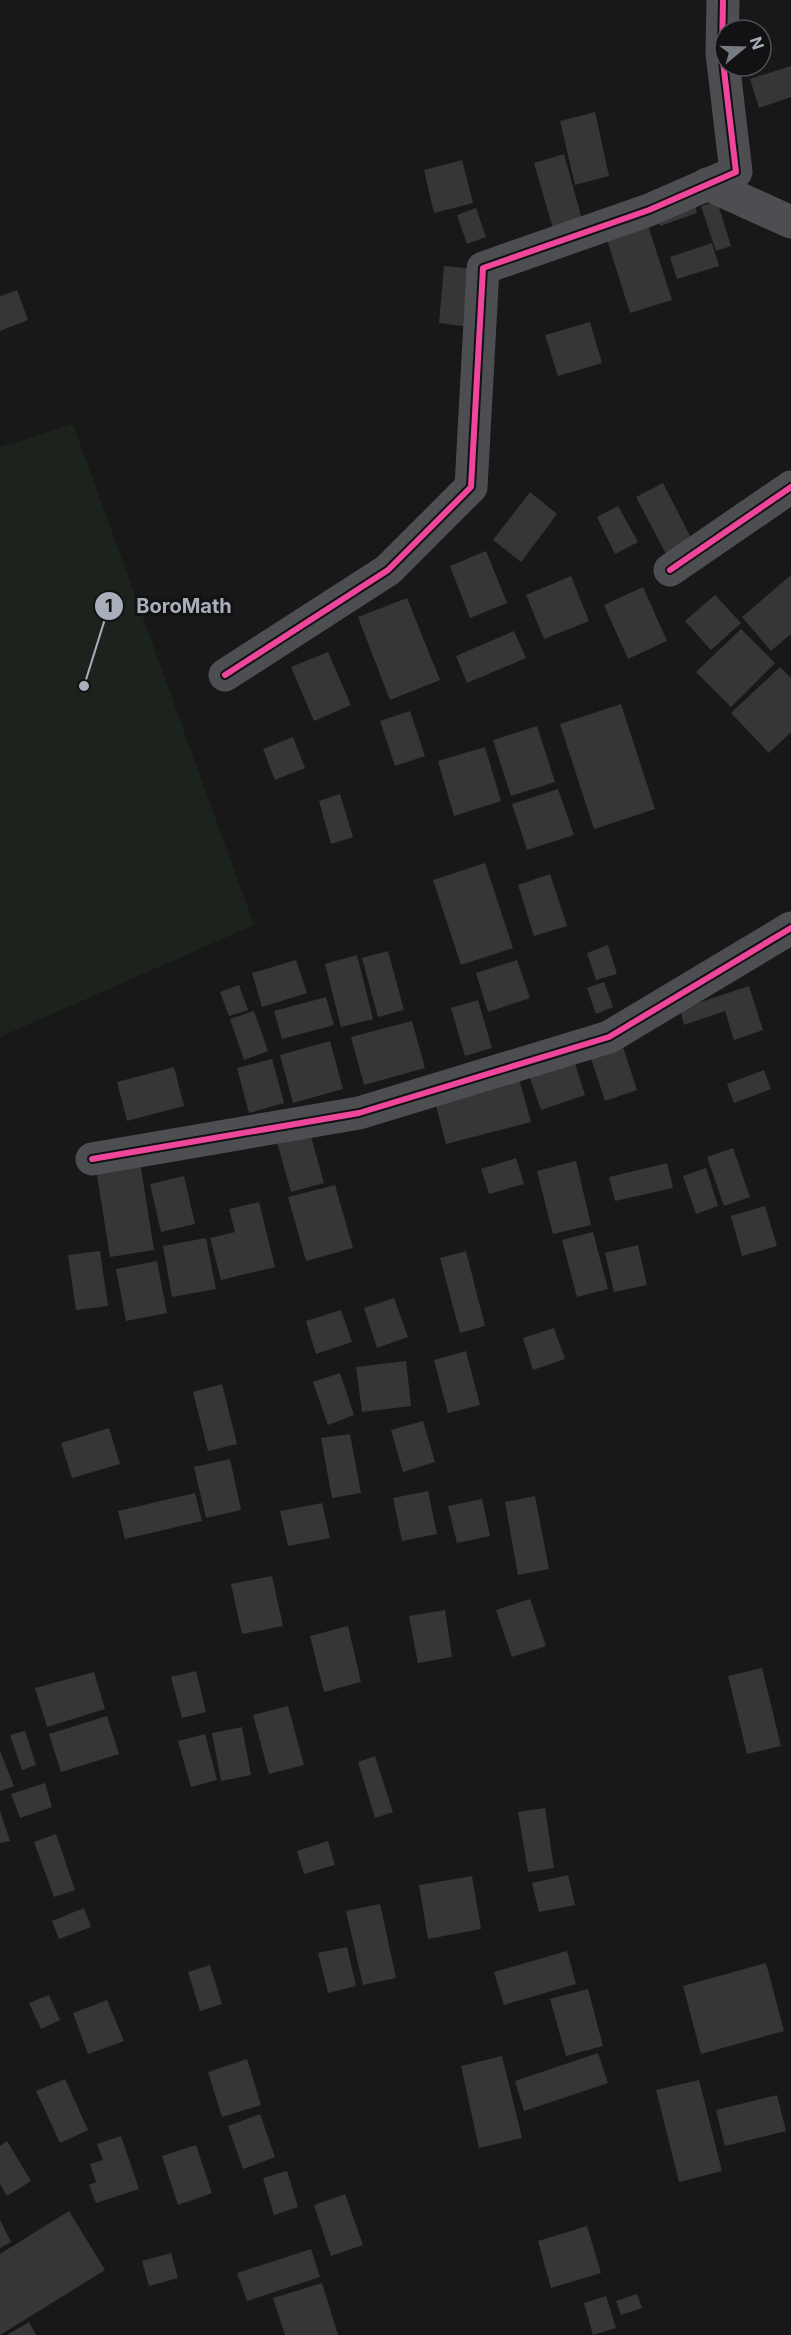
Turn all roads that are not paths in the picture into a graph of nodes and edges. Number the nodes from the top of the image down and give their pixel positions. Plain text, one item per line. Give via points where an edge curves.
1 (723, 0) edge
2 (708, 184) junction
3 (791, 222) edge
4 (791, 487) edge
5 (670, 570) dead end
6 (225, 675) dead end
7 (791, 928) edge
8 (92, 1160) dead end

1 - 2 street via 722,53 736,172
2 - 3 street
2 - 6 street via 649,210 483,268 471,487 388,570
4 - 5 street
7 - 8 street via 609,1037 359,1113

